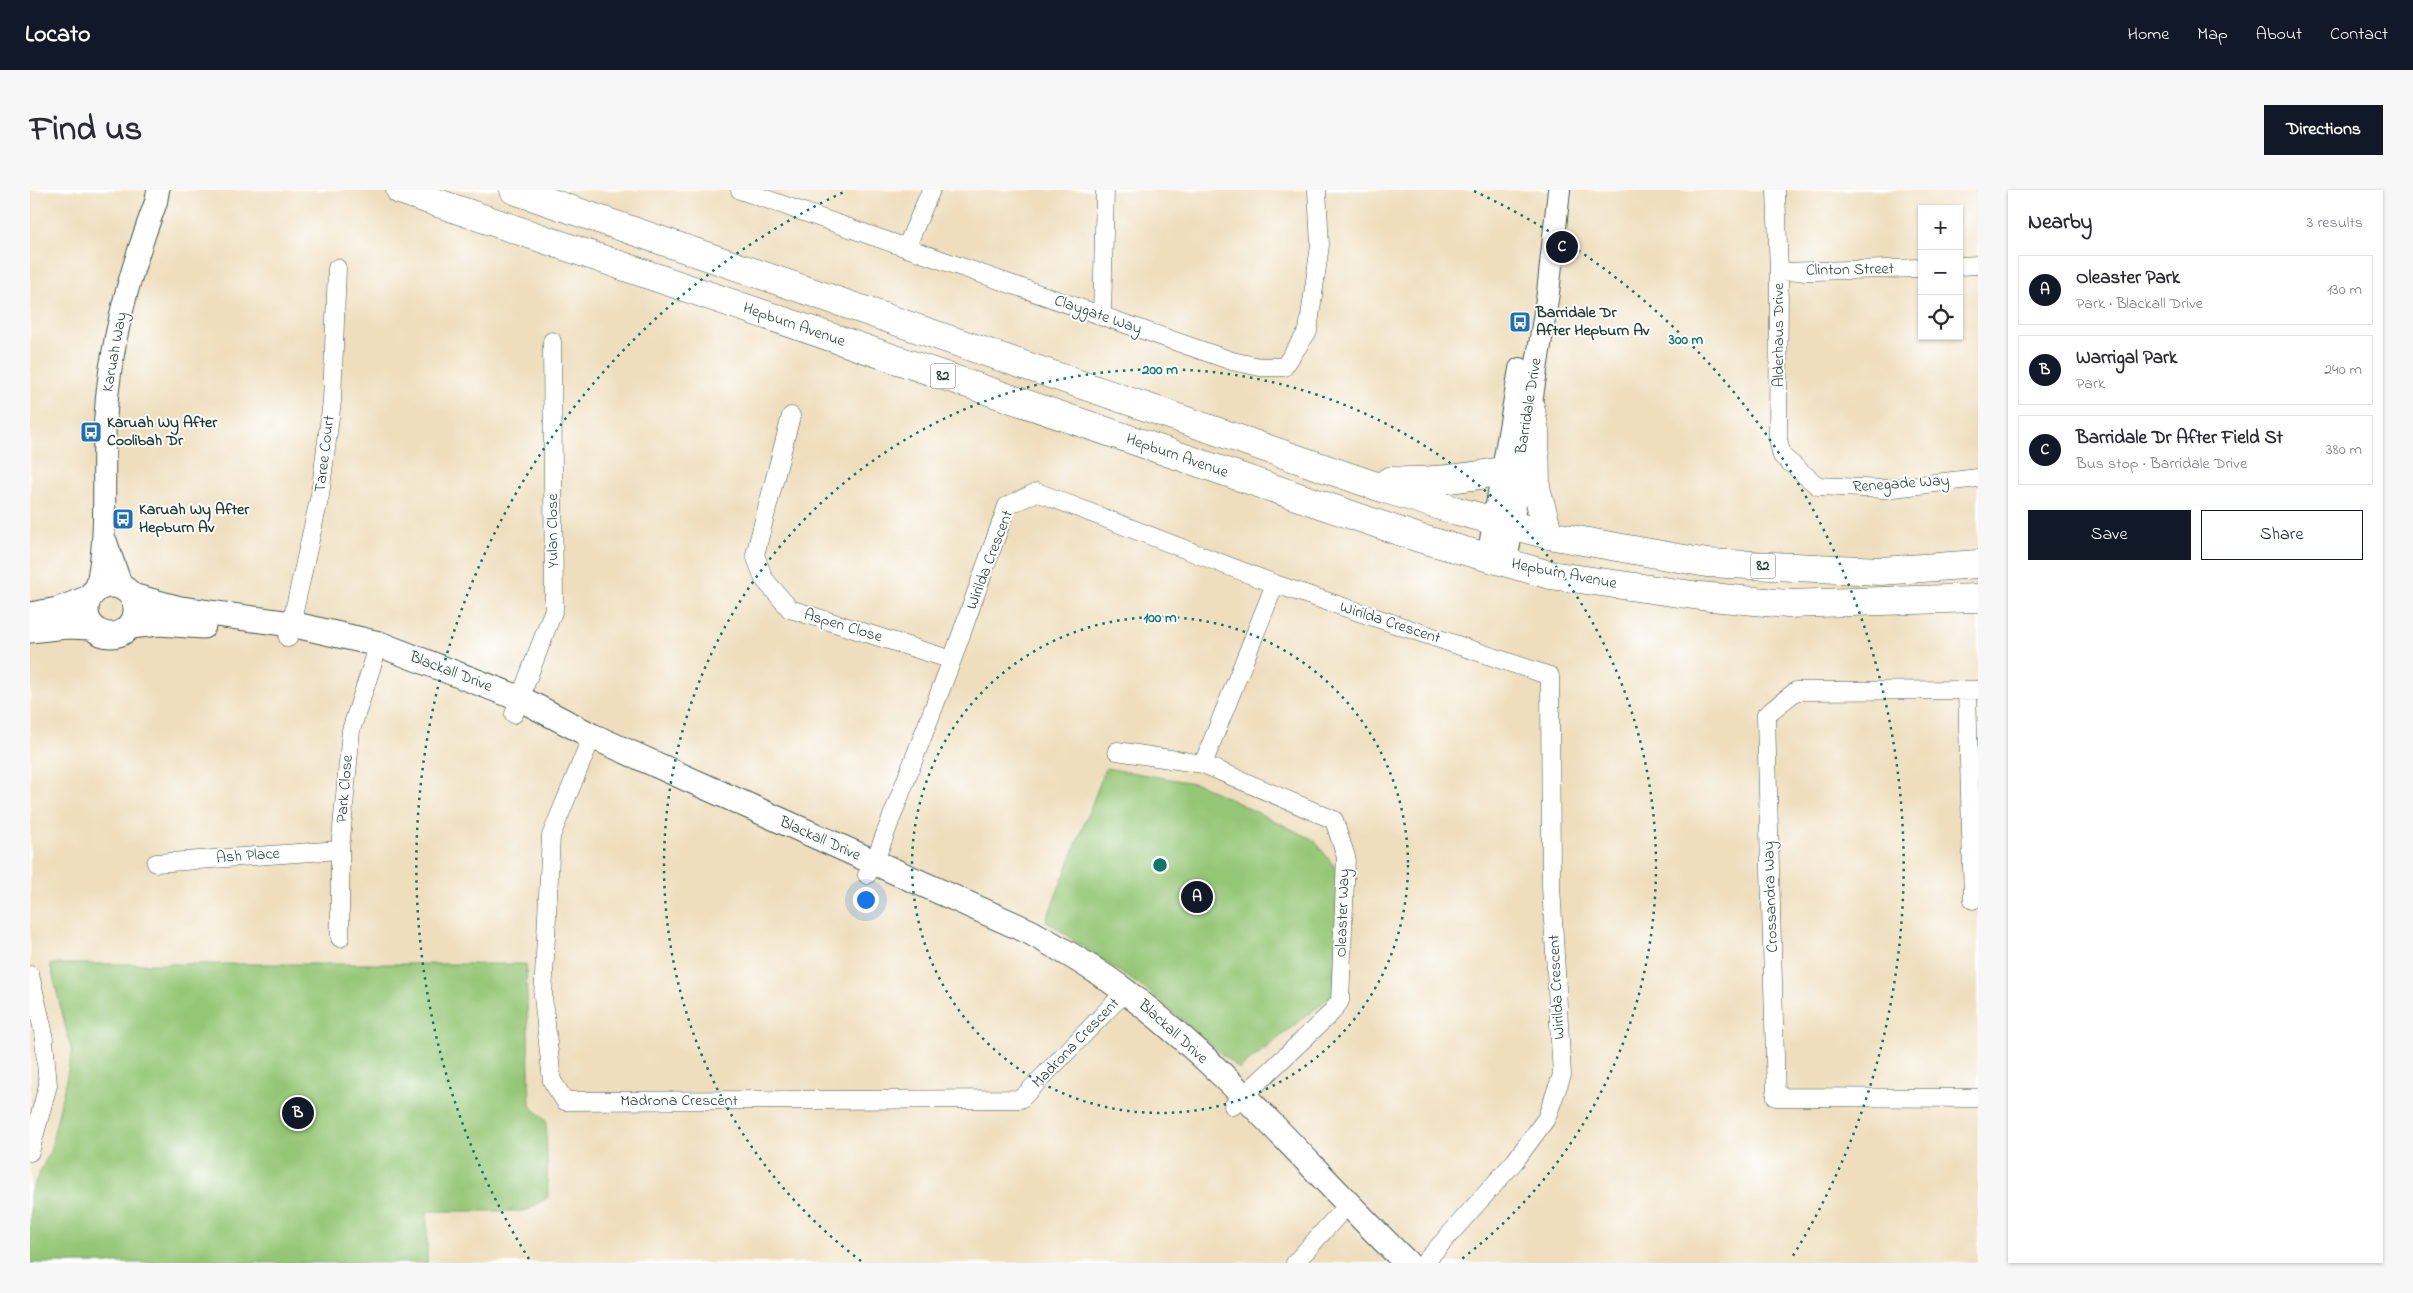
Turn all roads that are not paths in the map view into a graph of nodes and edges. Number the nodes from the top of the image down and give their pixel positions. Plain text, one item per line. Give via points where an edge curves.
1 (400, 190) edge
2 (514, 190) edge
3 (740, 190) edge
4 (931, 190) edge
5 (1104, 190) edge
6 (1317, 190) edge
7 (1544, 190) edge
8 (1559, 190) edge
9 (1776, 190) edge
10 (160, 194) edge
11 (906, 248) junction
12 (1978, 265) edge
13 (1963, 266) edge
14 (337, 268) dead end
15 (1918, 268) edge
16 (1779, 272) junction
17 (1102, 317) junction
18 (552, 341) dead end
19 (1530, 406) junction
20 (791, 416) dead end
21 (1502, 471) junction
22 (1800, 472) joint
23 (1340, 474) junction
24 (1978, 478) edge
25 (1503, 523) junction
26 (1549, 535) junction
27 (104, 536) junction
28 (1497, 561) junction
29 (1978, 564) edge
30 (1275, 584) junction
31 (127, 592) junction
32 (93, 594) junction
33 (1978, 598) edge
34 (30, 615) edge
35 (130, 626) junction
36 (93, 627) junction
37 (30, 630) edge
38 (289, 631) junction
39 (376, 652) junction
40 (952, 660) junction
41 (1973, 691) edge
42 (518, 707) junction
43 (589, 743) junction
44 (1117, 751) dead end
45 (1203, 764) junction
46 (340, 850) junction
47 (156, 863) dead end
48 (871, 869) junction
49 (1973, 900) dead end
50 (340, 938) dead end
51 (30, 975) edge
52 (1121, 997) junction
53 (1978, 1098) edge
54 (1238, 1101) junction
55 (30, 1152) edge
56 (1343, 1209) junction
57 (1295, 1263) edge
58 (1388, 1263) edge
59 (1407, 1263) edge
60 (1424, 1263) edge

1 - 28 main road, Hepburn Avenue / 82 via 1410,535
2 - 23 main road, 82
3 - 11 street, Claygate Way
4 - 11 street
5 - 17 street
6 - 17 street, Claygate Way via 1320,245 1308,331 1284,367 1260,367 1232,361
7 - 21 street, Barridale Drive via 1538,264
8 - 19 street, Barridale Drive via 1548,293
9 - 16 street, Alderhaus Drive
10 - 27 street, Karuah Way via 125,295 109,371 103,468
11 - 17 street, Claygate Way
12 - 13 street
14 - 38 street, Taree Court via 332,401 320,495
15 - 16 street, Clinton Street
16 - 22 street, Alderhaus Drive via 1778,439 1782,456
18 - 42 street, Yulan Close via 554,609
19 - 25 street, Barridale Drive
19 - 26 main road via 1535,431 1536,488
20 - 40 street, Aspen Close via 755,555 764,579 790,609
21 - 23 main road via 1461,480 1424,482 1387,481
21 - 25 street, Barridale Drive
22 - 24 street, Renegade Way via 1818,486 1832,488 1885,489
23 - 25 main road, 82 via 1457,512
25 - 26 main road, 82
25 - 28 street, Barridale Drive
26 - 29 main road, 82 via 1707,563 1881,571
27 - 31 street, Karuah Way
27 - 32 street, Karuah Way
28 - 33 main road, Hepburn Avenue / 82 via 1550,575 1700,596 1788,604
30 - 40 street, Wirilda Crescent via 1037,492 1007,506
30 - 45 street
30 - 60 street, Wirilda Crescent via 1550,676 1551,886 1562,1074 1546,1119 1515,1161
31 - 32 main road via 111,585
31 - 35 main road via 136,608
31 - 38 main road, Blackall Drive via 180,609
32 - 34 main road via 60,609
32 - 36 main road via 86,613
35 - 36 main road via 119,634 110,635
35 - 38 main road, Blackall Drive via 160,623
36 - 37 main road
38 - 39 main road, Blackall Drive
39 - 42 main road, Blackall Drive
39 - 46 street, Park Close via 351,730
40 - 48 street, Wirilda Crescent
41 - 49 street
41 - 53 street, Crossandra Way via 1796,691 1766,715 1776,1096
42 - 43 main road, Blackall Drive
43 - 48 main road, Blackall Drive
43 - 52 street, Madrona Crescent via 551,836 543,996 552,1081 565,1101 1021,1099
44 - 45 street, Oleaster Way
45 - 54 street, Oleaster Way via 1334,820 1346,857 1340,1001
46 - 47 street, Ash Place
46 - 50 street, Park Close
48 - 52 main road, Blackall Drive via 1030,932 1071,955
51 - 55 street via 43,1030 48,1085
52 - 54 main road, Blackall Drive via 1181,1038
54 - 56 main road, Blackall Drive
56 - 57 street
56 - 58 main road, Blackall Drive
56 - 59 main road, Blackall Drive

